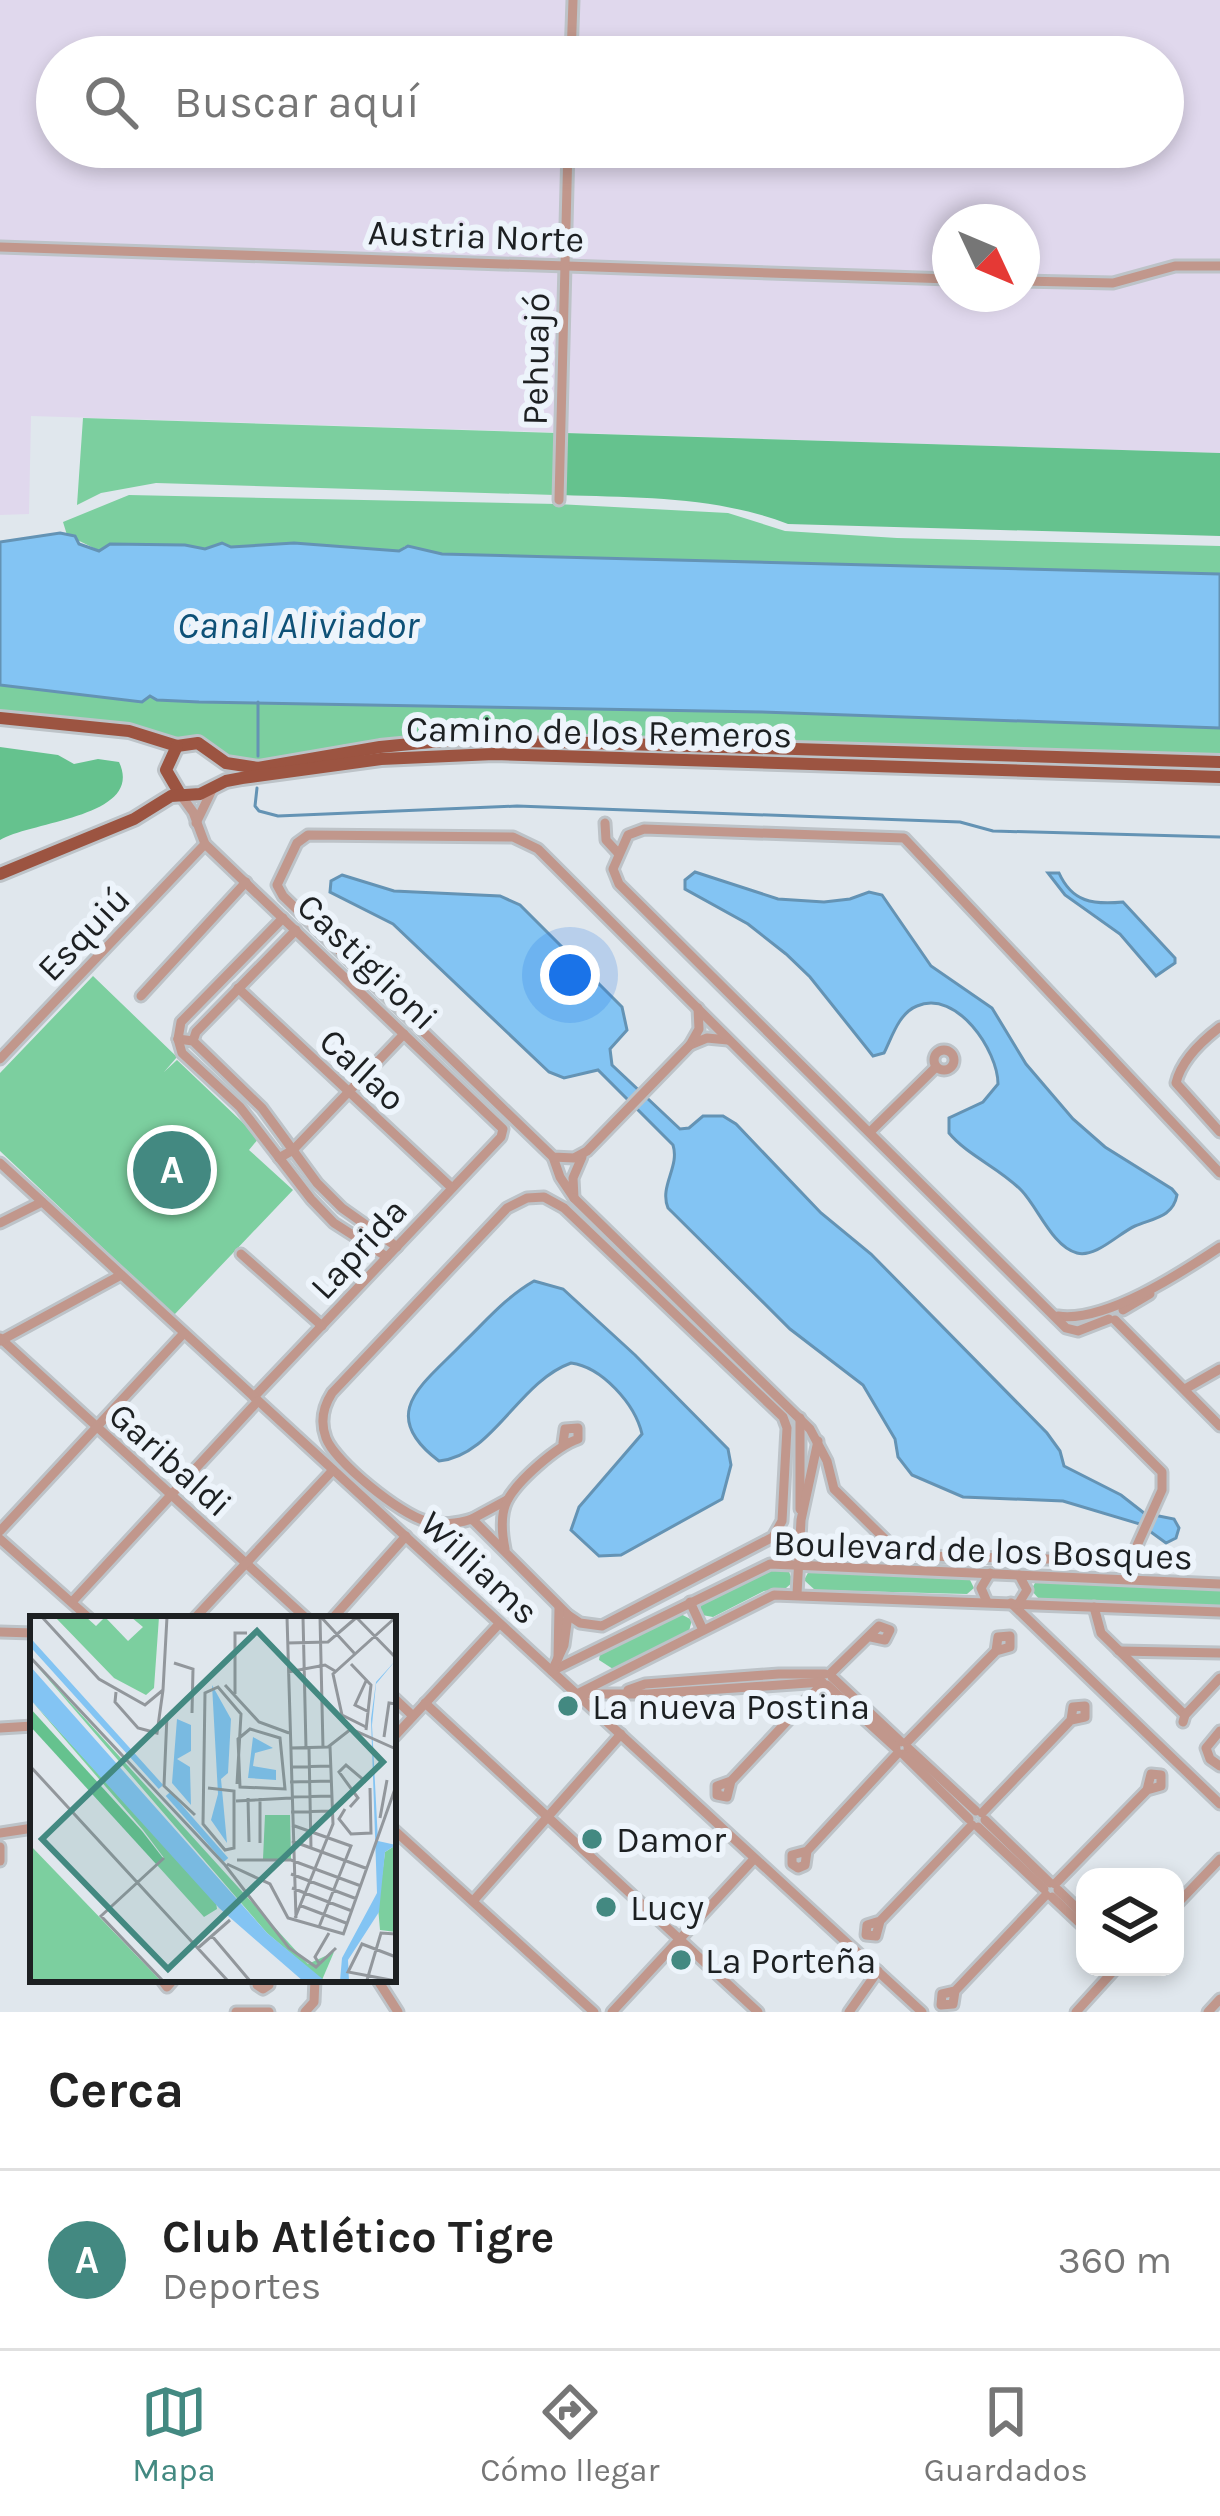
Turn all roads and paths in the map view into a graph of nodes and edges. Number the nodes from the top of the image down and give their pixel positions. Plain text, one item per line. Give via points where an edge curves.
1 (573, 0) edge
2 (572, 36) edge
3 (567, 168) edge
4 (0, 247) edge
5 (564, 266) junction
6 (1220, 266) edge
7 (932, 278) edge
8 (1040, 281) edge
9 (559, 500) dead end
10 (0, 718) edge
11 (177, 746) junction
12 (212, 752) junction
13 (1220, 762) edge
14 (1220, 777) edge
15 (212, 789) junction
16 (180, 794) junction
17 (196, 823) junction
18 (605, 823) dead end
19 (205, 844) junction
20 (618, 853) junction
21 (0, 874) edge
22 (246, 882) junction
23 (283, 918) junction
24 (296, 930) junction
25 (238, 988) junction
26 (140, 996) dead end
27 (698, 1008) junction
28 (1220, 1027) edge
29 (404, 1034) junction
30 (178, 1039) junction
31 (729, 1040) junction
32 (193, 1041) junction
33 (690, 1045) junction
34 (0, 1059) edge
35 (935, 1068) dead end
36 (348, 1092) junction
37 (871, 1131) junction
38 (1220, 1132) edge
39 (501, 1137) joint
40 (292, 1150) junction
41 (587, 1150) junction
42 (554, 1157) junction
43 (279, 1158) junction
44 (0, 1162) edge
45 (1220, 1173) edge
46 (452, 1188) junction
47 (574, 1198) junction
48 (42, 1202) junction
49 (0, 1223) edge
50 (397, 1247) junction
51 (1220, 1250) edge
52 (242, 1254) dead end
53 (387, 1257) junction
54 (121, 1275) junction
55 (1116, 1313) junction
56 (322, 1326) junction
57 (184, 1333) junction
58 (1, 1340) edge
59 (1220, 1369) edge
60 (1187, 1388) junction
61 (256, 1399) junction
62 (800, 1418) junction
63 (1220, 1422) edge
64 (96, 1427) junction
65 (818, 1441) junction
66 (563, 1443) dead end
67 (333, 1470) junction
68 (171, 1496) junction
69 (507, 1500) junction
70 (472, 1519) junction
71 (801, 1520) junction
72 (0, 1535) edge
73 (406, 1536) junction
74 (506, 1551) junction
75 (244, 1562) junction
76 (798, 1565) junction
77 (990, 1573) junction
78 (1019, 1574) junction
79 (1220, 1584) edge
80 (797, 1594) junction
81 (71, 1602) junction
82 (690, 1602) junction
83 (987, 1602) junction
84 (1015, 1603) junction
85 (1099, 1607) junction
86 (563, 1611) junction
87 (1220, 1612) edge
88 (87, 1616) edge
89 (197, 1616) edge
90 (304, 1616) edge
91 (335, 1616) edge
92 (500, 1624) junction
93 (703, 1630) junction
94 (0, 1632) edge
95 (30, 1634) edge
96 (871, 1636) dead end
97 (996, 1651) dead end
98 (1119, 1651) junction
99 (1220, 1653) edge
100 (589, 1656) junction
101 (552, 1671) junction
102 (610, 1677) junction
103 (1220, 1678) edge
104 (827, 1679) junction
105 (577, 1694) junction
106 (396, 1700) edge
107 (425, 1703) junction
108 (413, 1716) junction
109 (1071, 1720) dead end
110 (30, 1726) edge
111 (0, 1728) edge
112 (1220, 1731) edge
113 (621, 1734) junction
114 (396, 1735) edge
115 (902, 1748) junction
116 (1220, 1766) edge
117 (731, 1781) dead end
118 (1220, 1786) edge
119 (1147, 1790) dead end
120 (1217, 1800) edge
121 (547, 1817) junction
122 (977, 1819) junction
123 (396, 1832) edge
124 (3, 1838) edge
125 (807, 1851) dead end
126 (754, 1859) junction
127 (1220, 1859) edge
128 (0, 1861) edge
129 (1051, 1890) junction
130 (1184, 1897) edge
131 (473, 1900) junction
132 (1076, 1909) edge
133 (1076, 1918) edge
134 (880, 1921) dead end
135 (679, 1940) junction
136 (878, 1971) junction
137 (1110, 1976) edge
138 (379, 1982) edge
139 (956, 1991) dead end
140 (1220, 1999) edge
141 (236, 2012) edge
142 (269, 2012) edge
143 (399, 2012) edge
144 (594, 2012) edge
145 (612, 2012) edge
146 (758, 2012) edge
147 (849, 2012) edge
148 (922, 2012) edge
149 (1076, 2012) edge
150 (1208, 2012) edge

1 - 2 street
3 - 5 street, Pehuajó
4 - 5 street, Austria Norte
5 - 7 street, Austria Norte
5 - 9 street, Pehuajó
6 - 8 street via 1175,266 1113,283
10 - 11 main road, Camino de los Remeros via 129,731
11 - 12 main road, Camino de los Remeros via 198,743
11 - 16 main road via 166,770
12 - 13 main road, Camino de los Remeros via 236,767 258,768 462,740
12 - 15 main road via 219,773
14 - 15 main road, Camino de los Remeros via 460,753 242,778
15 - 16 main road, Camino de los Remeros
15 - 17 street
16 - 17 street, Castiglioni
16 - 21 main road, Camino de los Remeros
17 - 19 street, Castiglioni
18 - 20 street
19 - 22 street, Castiglioni
19 - 34 street, Esquiú
20 - 37 street via 619,884
20 - 45 street via 632,831 644,829 904,838
22 - 23 street, Castiglioni
22 - 26 street
23 - 24 street, Castiglioni
23 - 30 street via 182,1022
24 - 25 street
24 - 29 street, Castiglioni
25 - 32 street
25 - 36 street, Callao
27 - 31 street
27 - 33 street
27 - 42 street via 523,839 302,838 279,891
28 - 38 street via 1176,1083
29 - 36 street
29 - 39 street, Castiglioni via 501,1124
30 - 32 street
30 - 43 street via 182,1053
31 - 33 street
31 - 65 street via 1165,1483 1124,1564 903,1553 834,1489
32 - 40 street via 262,1108
33 - 41 street
35 - 37 street
36 - 40 street
36 - 46 street, Callao
37 - 55 street via 1053,1314
39 - 46 street, Laprida
40 - 43 street
40 - 50 street via 341,1208
41 - 42 street
41 - 47 street via 574,1170
42 - 47 street
43 - 53 street via 334,1223
44 - 48 street, Williams
46 - 50 street, Laprida
47 - 62 street
48 - 49 street
48 - 54 street, Williams
50 - 53 street, Laprida
51 - 55 street
52 - 56 street
53 - 56 street, Laprida
54 - 57 street, Williams
54 - 58 street
55 - 60 street
56 - 61 street, Laprida
57 - 61 street, Williams
57 - 64 street
58 - 64 street, Garibaldi
59 - 60 street
60 - 63 street
61 - 67 street, Williams
61 - 68 street, Laprida
62 - 65 street
62 - 71 street
64 - 68 street, Garibaldi
64 - 72 street
65 - 71 street
66 - 69 street
67 - 73 street, Williams
67 - 75 street
68 - 75 street, Garibaldi
68 - 81 street, Laprida
69 - 70 street
69 - 74 street
70 - 74 street
70 - 86 street via 445,1524 403,1512 328,1444 324,1412 332,1393 507,1208 544,1198 564,1208 787,1429 782,1521 773,1537 612,1624 591,1626
71 - 76 street
72 - 81 street
73 - 91 street
73 - 92 street, Williams
74 - 86 street
75 - 89 street
75 - 90 street, Garibaldi
76 - 77 street, Boulevard de los Bosques
76 - 80 street
76 - 82 street, Boulevard de los Bosques via 757,1567
77 - 78 street, Boulevard de los Bosques
77 - 83 street via 981,1588
78 - 79 street, Boulevard de los Bosques
78 - 84 street via 1027,1590
80 - 83 street, Boulevard de los Bosques
80 - 93 street, Boulevard de los Bosques via 768,1595
81 - 88 street
82 - 93 street
82 - 100 street, Boulevard de los Bosques
83 - 84 street, Boulevard de los Bosques
84 - 85 street, Boulevard de los Bosques
84 - 120 street
85 - 87 street, Boulevard de los Bosques
85 - 98 street via 1097,1626
86 - 101 street
92 - 101 street, Williams
92 - 107 street
93 - 102 street, Boulevard de los Bosques
94 - 95 street
96 - 104 street
97 - 115 street
98 - 99 street
98 - 103 street via 1184,1718
100 - 101 street, Boulevard de los Bosques
100 - 102 street
101 - 105 street, Williams
102 - 105 street, Boulevard de los Bosques
104 - 105 street
104 - 115 street
104 - 117 street
105 - 113 street, Williams
106 - 108 street
107 - 108 street
107 - 121 street
108 - 114 street
109 - 122 street
110 - 111 street
112 - 116 street via 1207,1754
113 - 121 street
113 - 126 street, Williams
115 - 122 street
115 - 125 street
118 - 120 street
119 - 129 street
121 - 131 street
121 - 135 street
122 - 129 street
122 - 134 street
123 - 131 street
124 - 128 street
126 - 135 street
126 - 136 street, Williams
127 - 130 street
129 - 132 street
129 - 133 street
129 - 139 street
131 - 144 street
135 - 145 street
135 - 146 street
136 - 147 street
136 - 148 street, Williams
137 - 149 street
138 - 143 street
140 - 150 street
141 - 142 street

